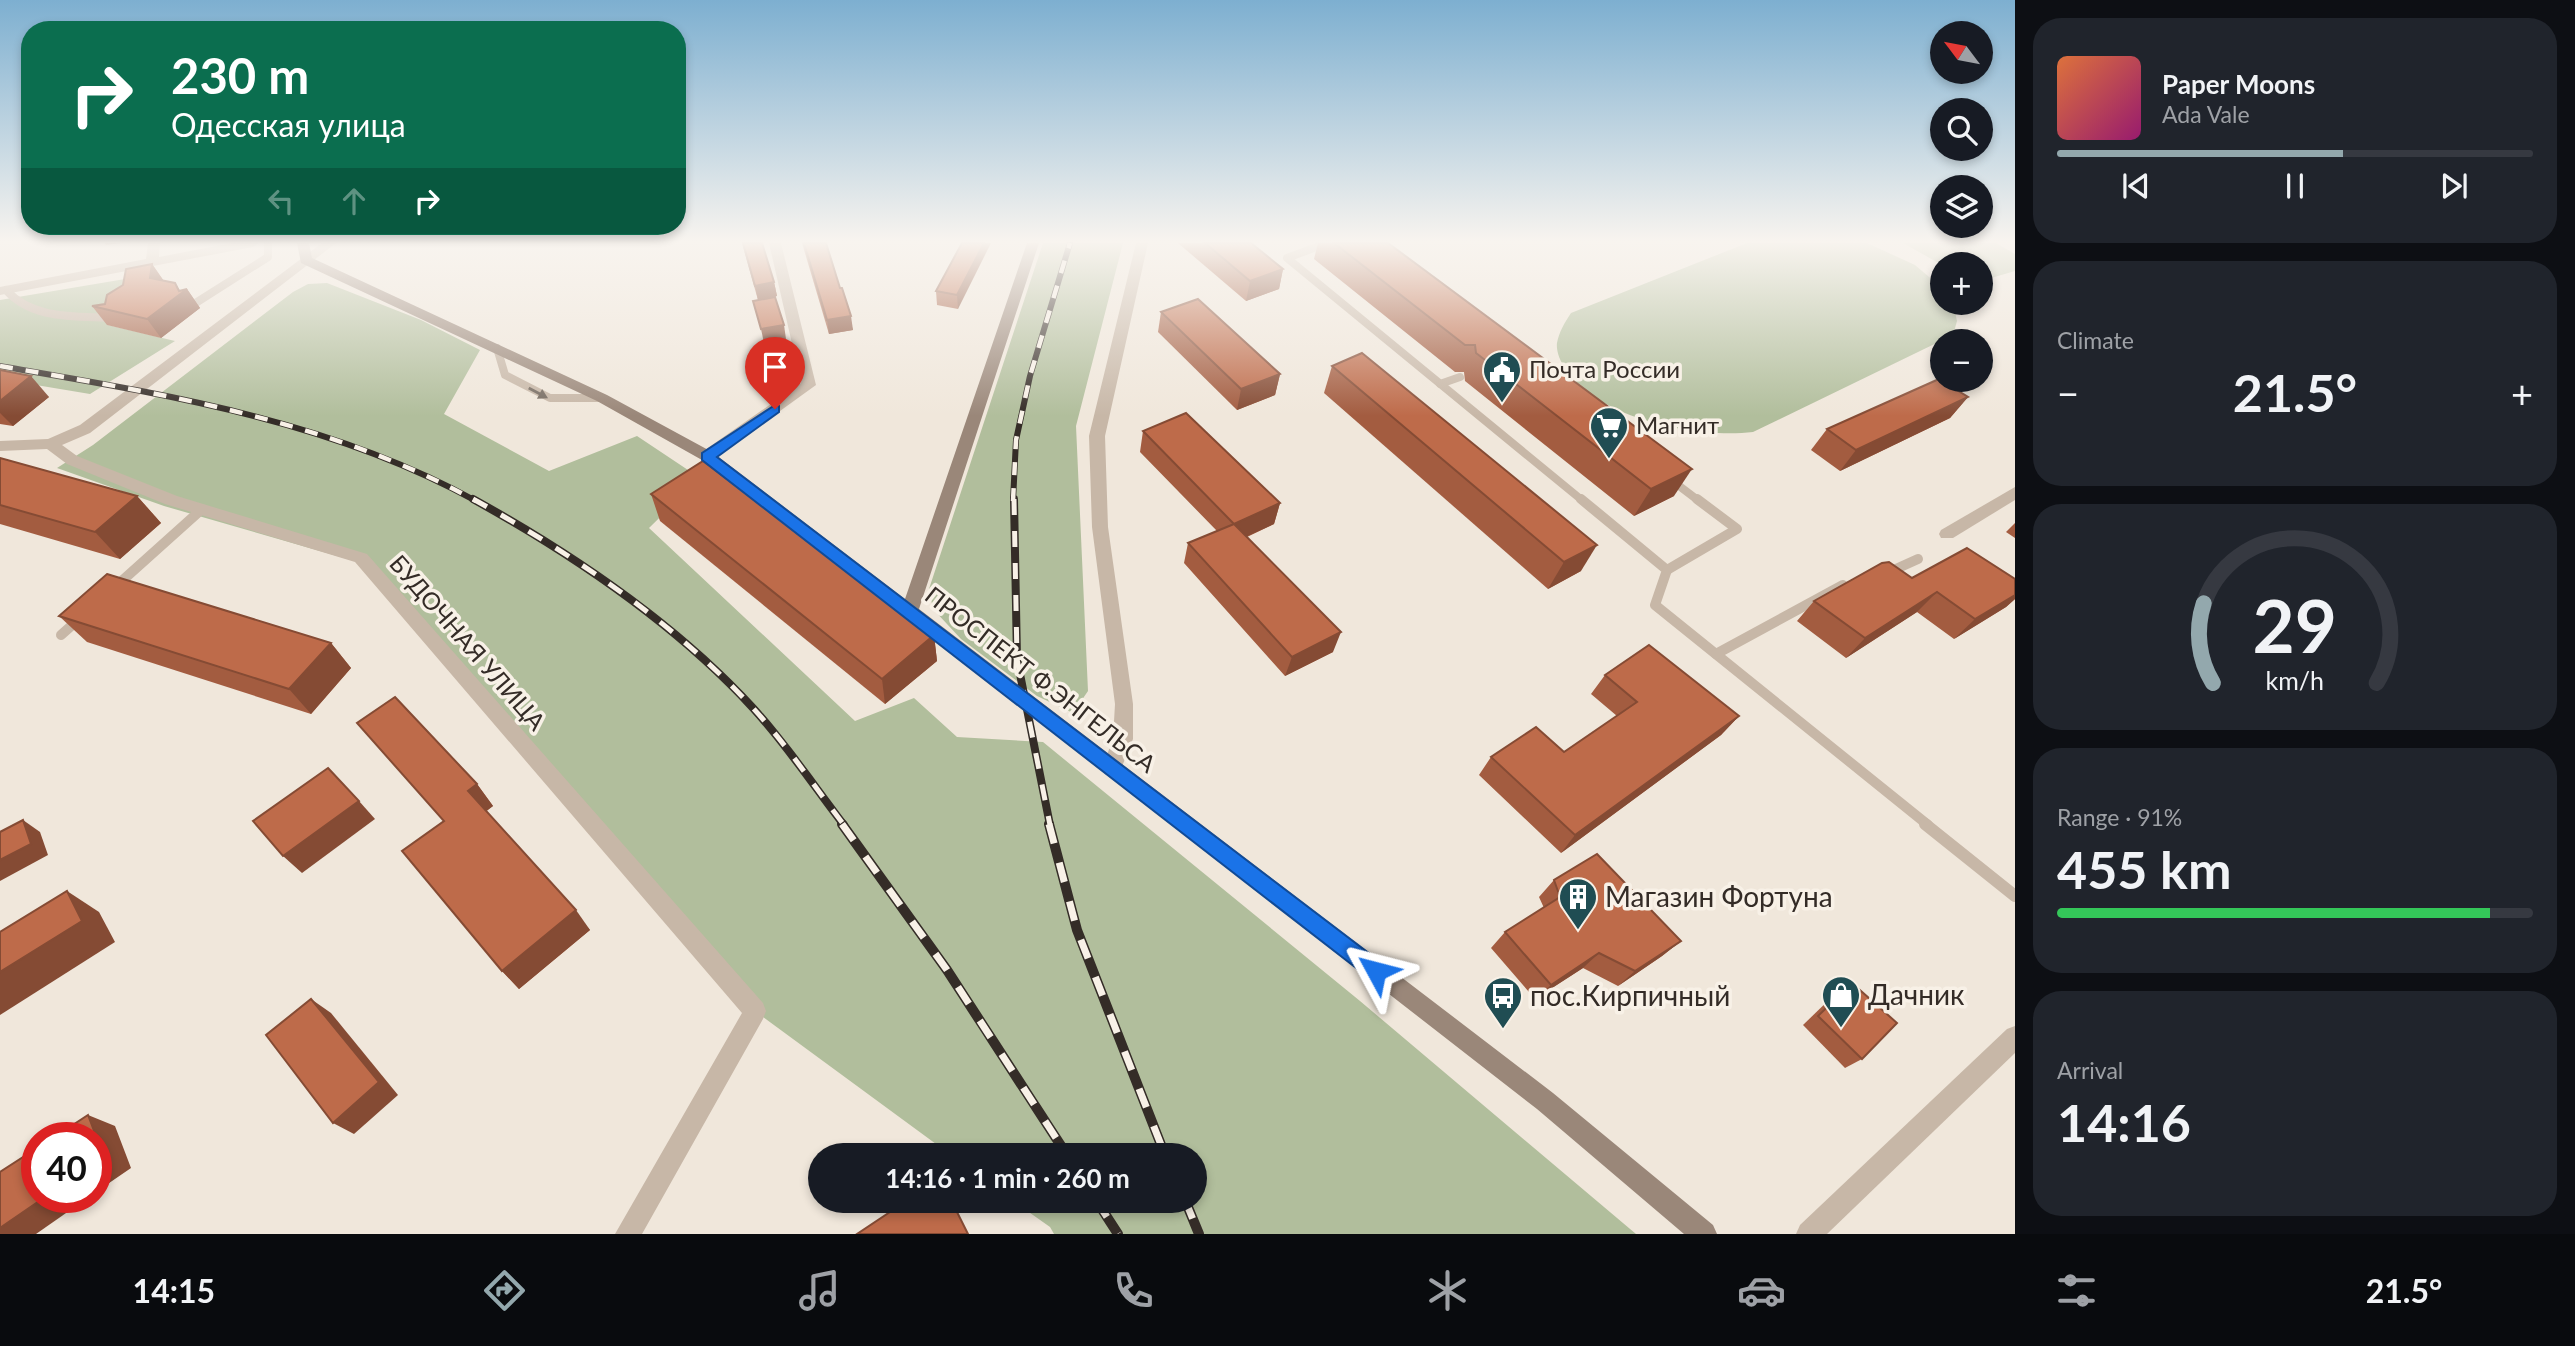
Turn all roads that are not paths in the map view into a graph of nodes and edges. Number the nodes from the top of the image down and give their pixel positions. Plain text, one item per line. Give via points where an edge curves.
1 (13, 301) edge
2 (199, 301) edge
3 (245, 301) edge
4 (402, 301) edge
5 (789, 301) edge
6 (1015, 301) edge
7 (1129, 301) edge
8 (1339, 301) edge
9 (194, 304) dead end
10 (116, 318) edge
11 (1460, 377) dead end
12 (1440, 384) junction
13 (50, 444) junction
14 (7, 447) edge
15 (707, 456) junction
16 (1662, 473) edge
17 (2015, 493) edge
18 (202, 509) junction
19 (1947, 534) dead end
20 (1918, 559) dead end
21 (1667, 570) junction
22 (1871, 575) edge
23 (1849, 582) edge
24 (101, 599) edge
25 (91, 608) edge
26 (910, 611) junction
27 (61, 635) edge
28 (1716, 654) junction
29 (1112, 768) junction
30 (2015, 896) edge
31 (2015, 1037) edge
32 (628, 1234) edge
33 (1703, 1234) edge
34 (1809, 1234) edge

1 - 10 lane via 53,314
2 - 9 lane
3 - 13 street via 85,429
4 - 15 street, ПРОСПЕКТ Ф.ЭНГЕЛЬСА via 602,398
5 - 15 street via 809,385
6 - 26 street
7 - 29 street via 1097,436 1100,527 1124,704 1123,739
8 - 12 lane
11 - 12 lane
12 - 21 lane
13 - 14 street
13 - 18 street, БУДОЧНАЯ УЛИЦА via 72,460
15 - 26 street, ПРОСПЕКТ Ф.ЭНГЕЛЬСА
16 - 21 lane via 1737,530
17 - 19 street
18 - 24 lane
18 - 32 street, БУДОЧНАЯ УЛИЦА via 361,558 755,1011
20 - 22 lane via 1890,573
21 - 28 lane via 1655,604
23 - 28 lane
25 - 27 lane
26 - 29 street, ПРОСПЕКТ Ф.ЭНГЕЛЬСА
28 - 30 lane
29 - 33 street, ПРОСПЕКТ Ф.ЭНГЕЛЬСА via 1545,1101
31 - 34 street

